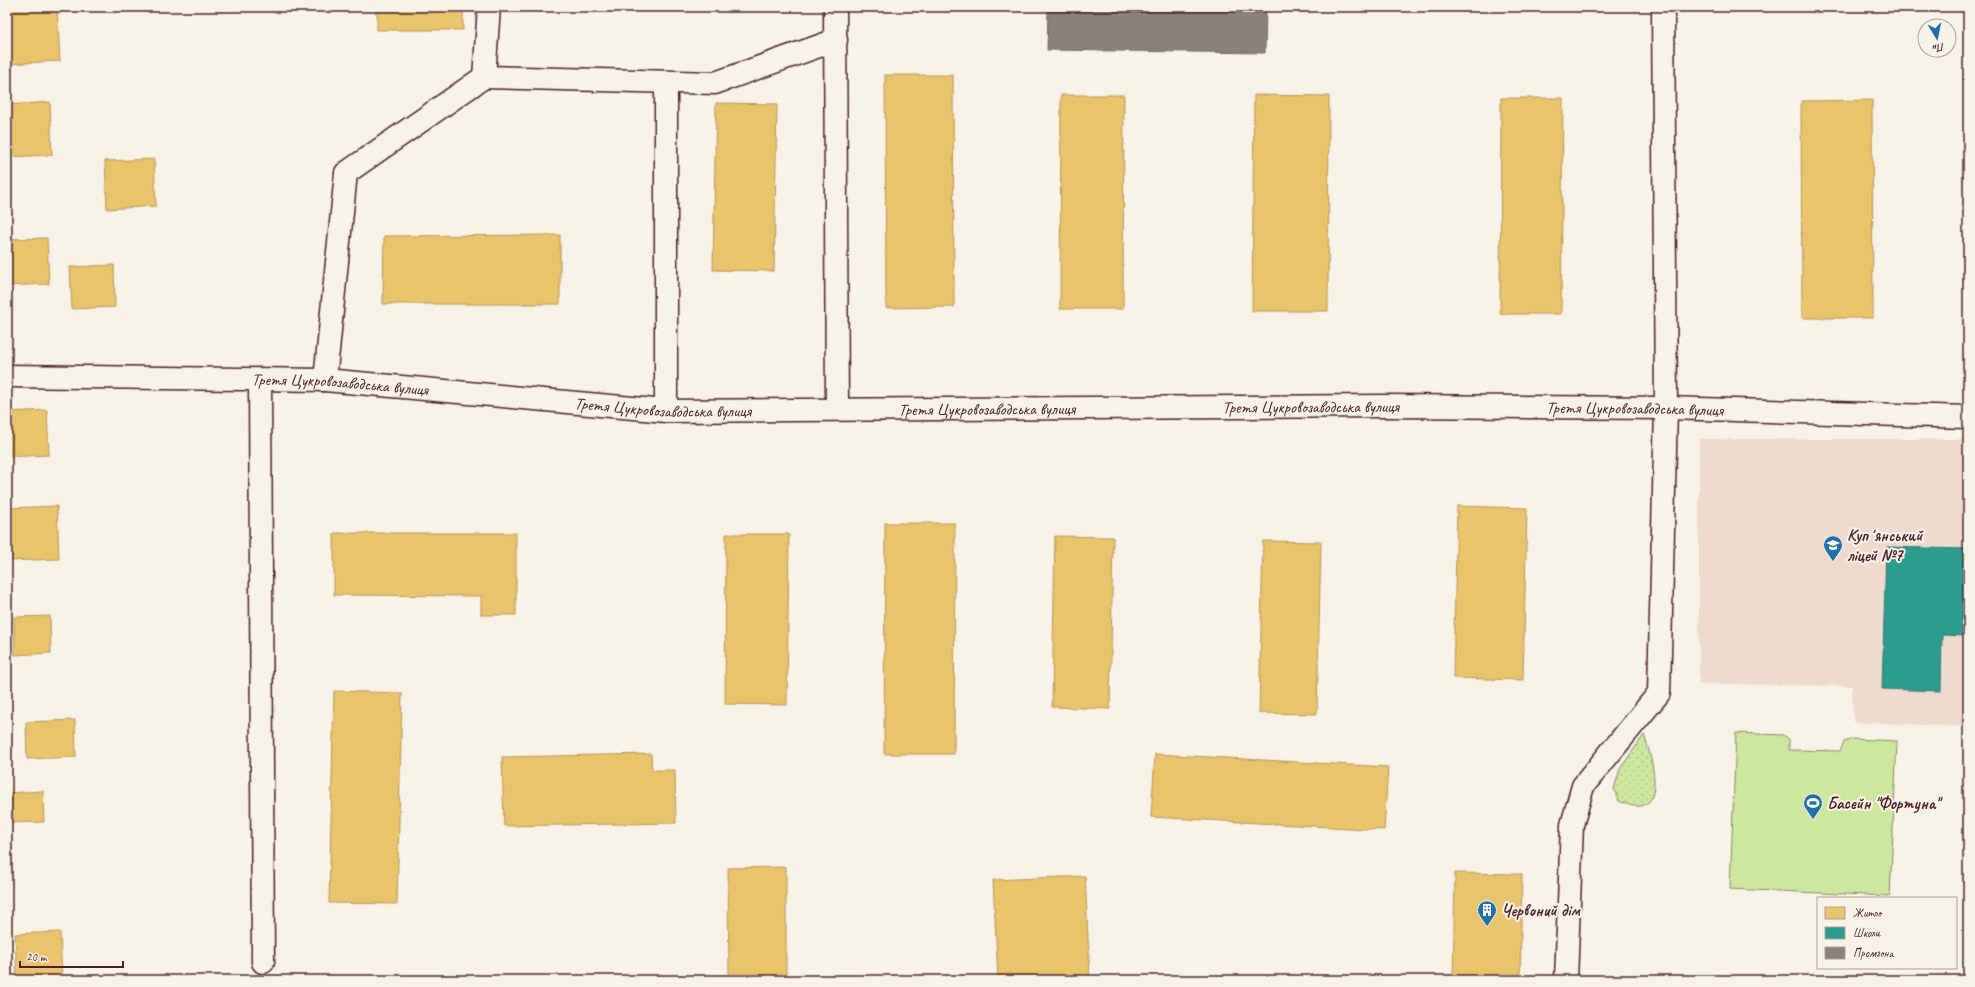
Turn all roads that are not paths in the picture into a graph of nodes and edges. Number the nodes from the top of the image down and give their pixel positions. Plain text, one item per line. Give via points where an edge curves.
1 (490, 7) edge
2 (835, 7) edge
3 (1663, 7) edge
4 (836, 40) junction
5 (484, 77) junction
6 (666, 82) junction
7 (7, 376) edge
8 (325, 380) junction
9 (260, 381) junction
10 (1666, 408) junction
11 (837, 409) junction
12 (666, 411) junction
13 (1968, 417) edge
14 (263, 962) dead end
15 (1566, 980) edge

1 - 5 street
2 - 4 street
3 - 10 street
4 - 6 street via 715,83
4 - 11 street
5 - 6 street
5 - 8 street via 346,173
6 - 12 street
7 - 9 street, Третя Цукровозаводська вулиця
8 - 9 street, Третя Цукровозаводська вулиця
8 - 12 street, Третя Цукровозаводська вулиця
9 - 14 street
10 - 11 street, Третя Цукровозаводська вулиця via 1234,406
10 - 13 street, Третя Цукровозаводська вулиця
10 - 15 street via 1658,693 1583,786 1572,825
11 - 12 street, Третя Цукровозаводська вулиця

